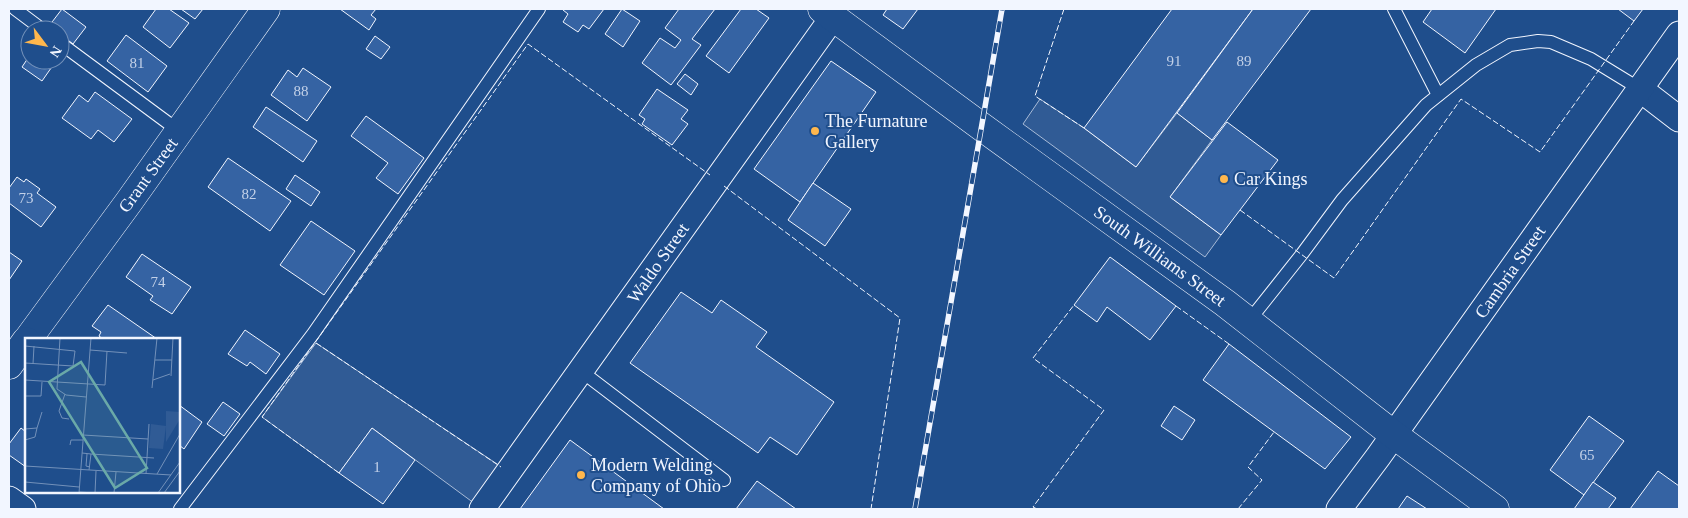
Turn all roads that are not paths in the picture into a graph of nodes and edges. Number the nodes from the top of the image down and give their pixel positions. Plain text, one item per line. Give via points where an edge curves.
1 (14, 9) edge
2 (266, 9) edge
3 (539, 9) edge
4 (1394, 9) edge
5 (827, 13) edge
6 (29, 20) edge
7 (1679, 34) edge
8 (70, 49) edge
9 (1640, 89) junction
10 (1438, 95) junction
11 (1679, 118) edge
12 (179, 131) junction
13 (1248, 322) junction
14 (28, 338) edge
15 (25, 343) edge
16 (9, 365) edge
17 (581, 371) junction
18 (1394, 435) junction
19 (724, 480) dead end
20 (9, 499) edge
21 (23, 509) edge
22 (180, 509) edge
23 (482, 509) edge
24 (1339, 509) edge
25 (1495, 509) edge

1 - 6 lane
2 - 12 street, Grant Street
3 - 22 lane via 313,334
4 - 10 lane
5 - 13 street, South Williams Street
5 - 17 street, Waldo Street
7 - 9 street, Cambria Street
8 - 12 lane
9 - 10 lane via 1571,49 1538,41 1510,45
9 - 11 street
9 - 18 street, Cambria Street
10 - 13 lane via 1342,200
12 - 14 street, Grant Street
13 - 18 street, South Williams Street
15 - 16 street, Grant Street
17 - 19 lane
17 - 23 street, Waldo Street
18 - 24 street, Cambria Street
18 - 25 street, South Williams Street
20 - 21 street

